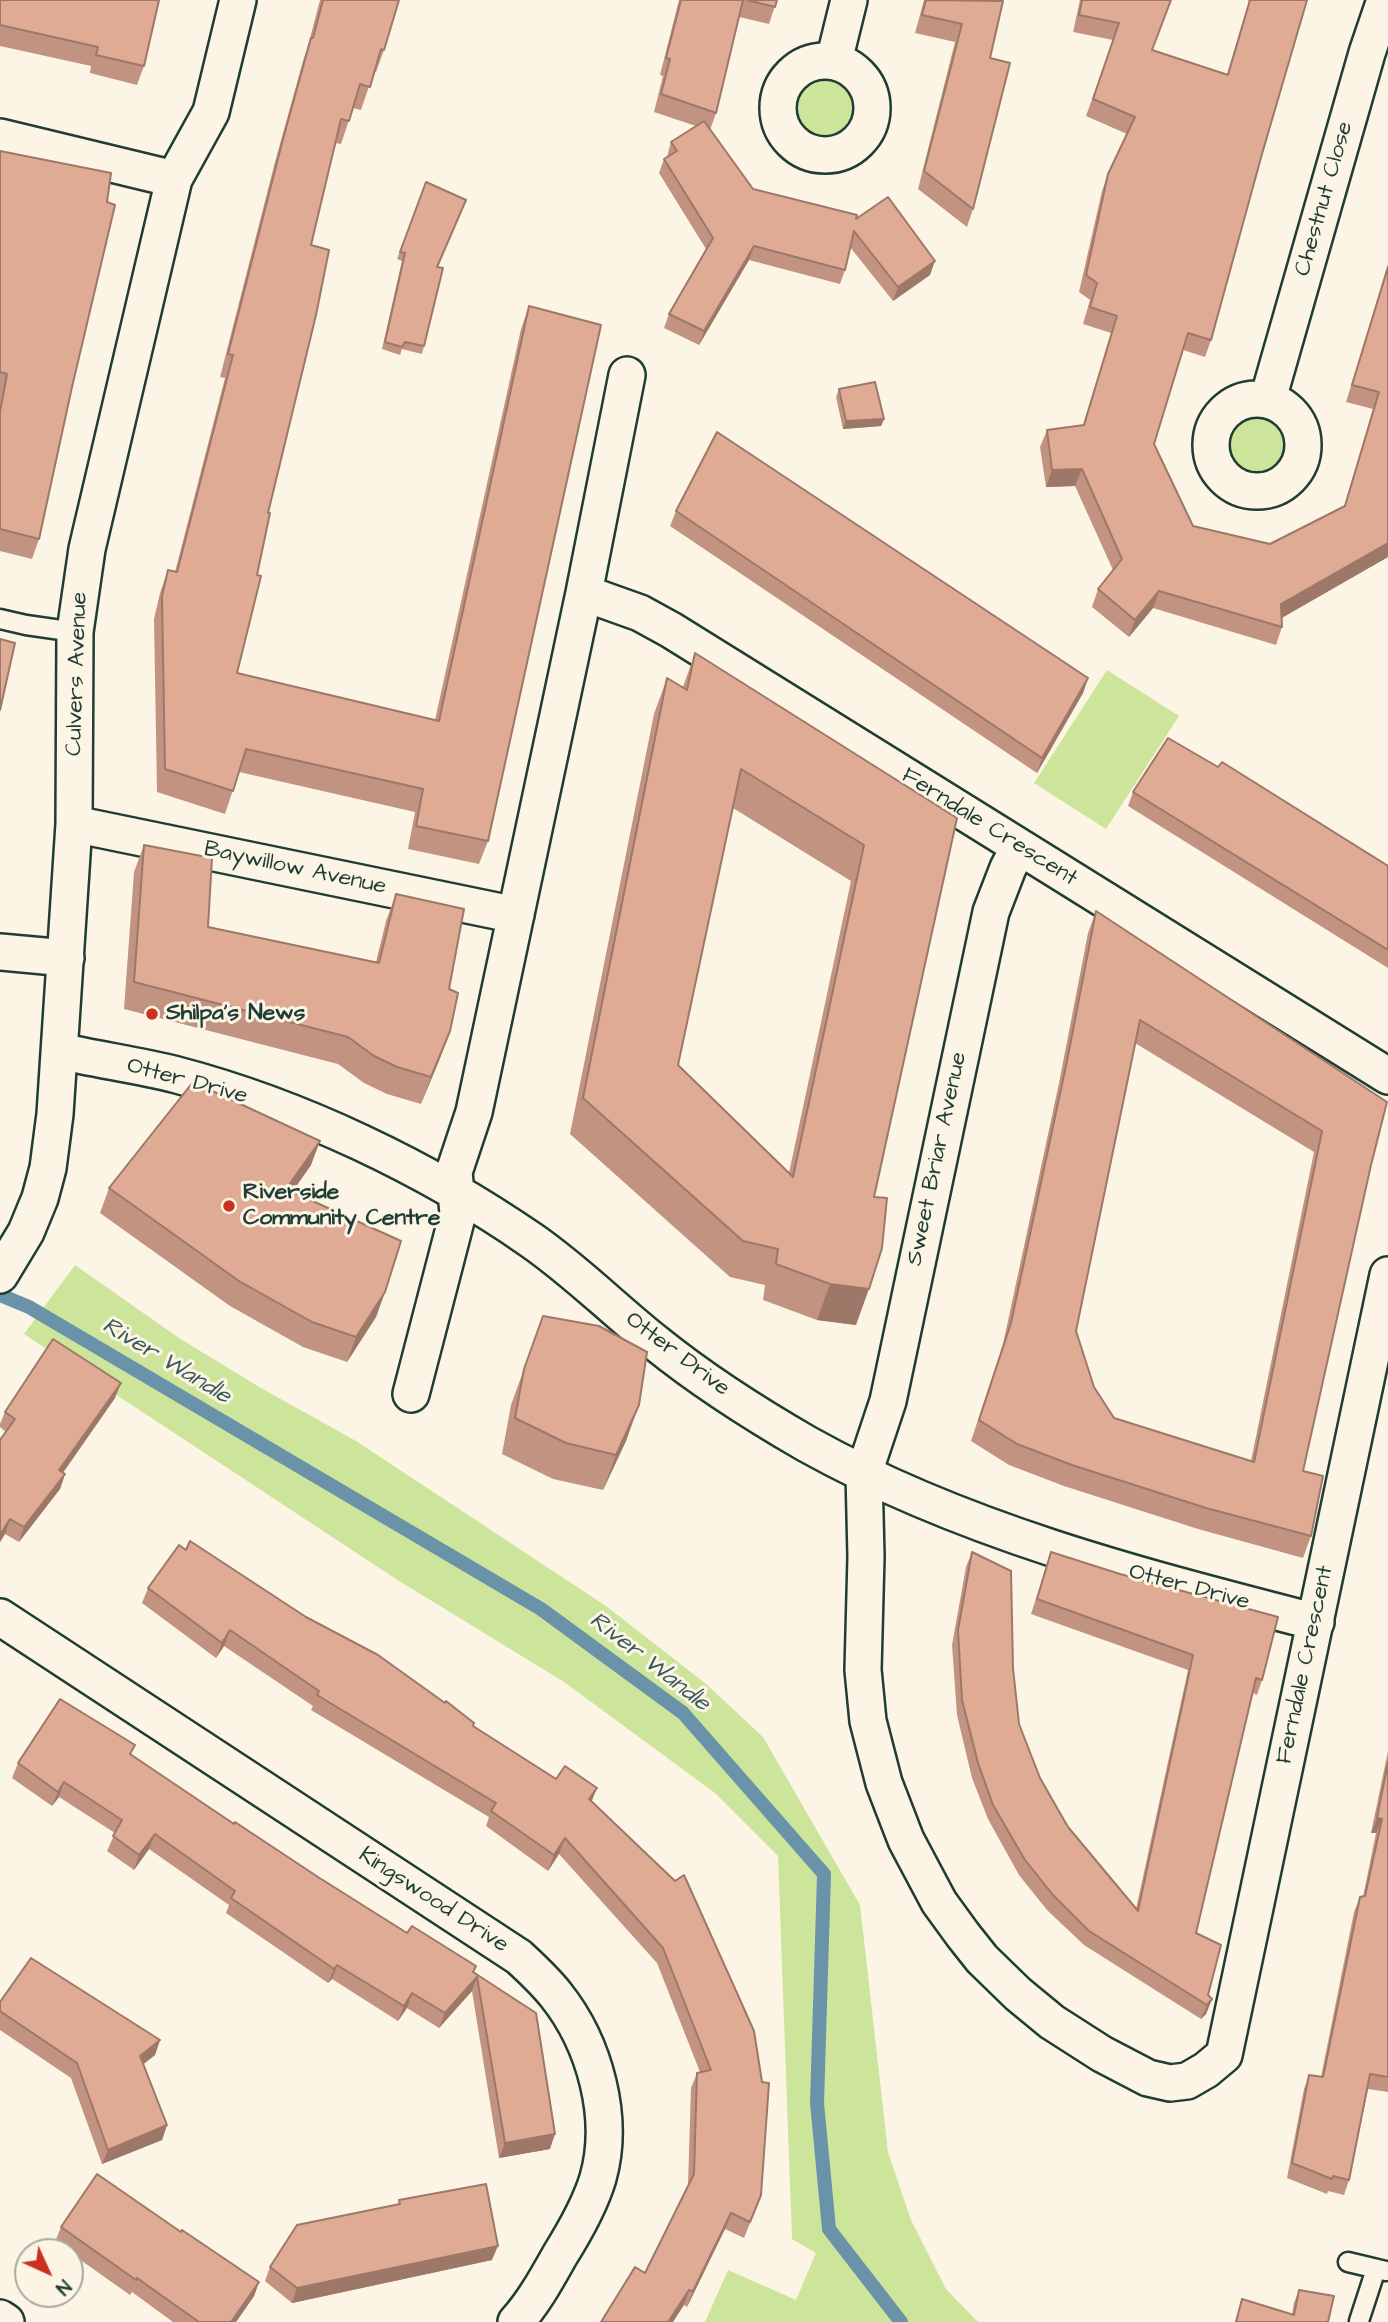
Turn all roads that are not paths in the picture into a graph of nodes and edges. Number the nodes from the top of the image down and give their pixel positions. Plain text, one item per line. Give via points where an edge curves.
1 (238, 0) edge
2 (849, 0) edge
3 (1385, 0) edge
4 (834, 61) dead end
5 (0, 137) edge
6 (174, 179) junction
7 (626, 376) dead end
8 (1268, 399) dead end
9 (584, 593) junction
10 (0, 619) edge
11 (75, 632) junction
12 (74, 824) junction
13 (1019, 847) junction
14 (516, 915) junction
15 (0, 952) edge
16 (66, 958) junction
17 (60, 1051) junction
18 (1388, 1076) edge
19 (457, 1194) junction
20 (4, 1270) edge
21 (1388, 1275) edge
22 (411, 1394) dead end
23 (864, 1473) junction
24 (0, 1617) edge
25 (1316, 1622) junction
26 (1224, 2055) joint
27 (1348, 2262) dead end
28 (1382, 2270) edge
29 (0, 2318) edge
30 (1359, 2321) edge
31 (6, 2322) edge
32 (516, 2322) edge

1 - 6 street, Culvers Avenue via 211,112
2 - 4 street
3 - 8 street, Chestnut Close
5 - 6 street
6 - 11 street, Culvers Avenue via 88,549
7 - 9 street
9 - 13 street, Ferndale Crescent via 640,613 671,630
9 - 14 street
10 - 11 lane
11 - 12 street, Culvers Avenue
12 - 14 street, Baywillow Avenue
12 - 16 street, Culvers Avenue
13 - 18 street, Ferndale Crescent
13 - 23 street, Sweet Briar Avenue via 991,912 888,1401
14 - 19 street via 474,1112 454,1172
15 - 16 street
16 - 17 street, Culvers Avenue
17 - 19 street, Otter Drive via 175,1074 258,1100 378,1152
17 - 20 street, Culvers Avenue via 48,1168 26,1232
19 - 22 street via 458,1213
19 - 23 street, Otter Drive via 585,1281 702,1379
21 - 25 street, Ferndale Crescent
23 - 25 street, Otter Drive via 929,1503 1062,1552
23 - 26 street, Sweet Briar Avenue via 863,1670 869,1721 884,1783 906,1840 939,1902 982,1959 1018,1994 1102,2054 1148,2078 1170,2083 1187,2081
24 - 32 street, Kingswood Drive via 519,1957 558,1997 589,2053 603,2112 604,2145 598,2179 581,2219 531,2306
25 - 26 street, Ferndale Crescent
27 - 28 lane
28 - 30 lane
29 - 31 street

